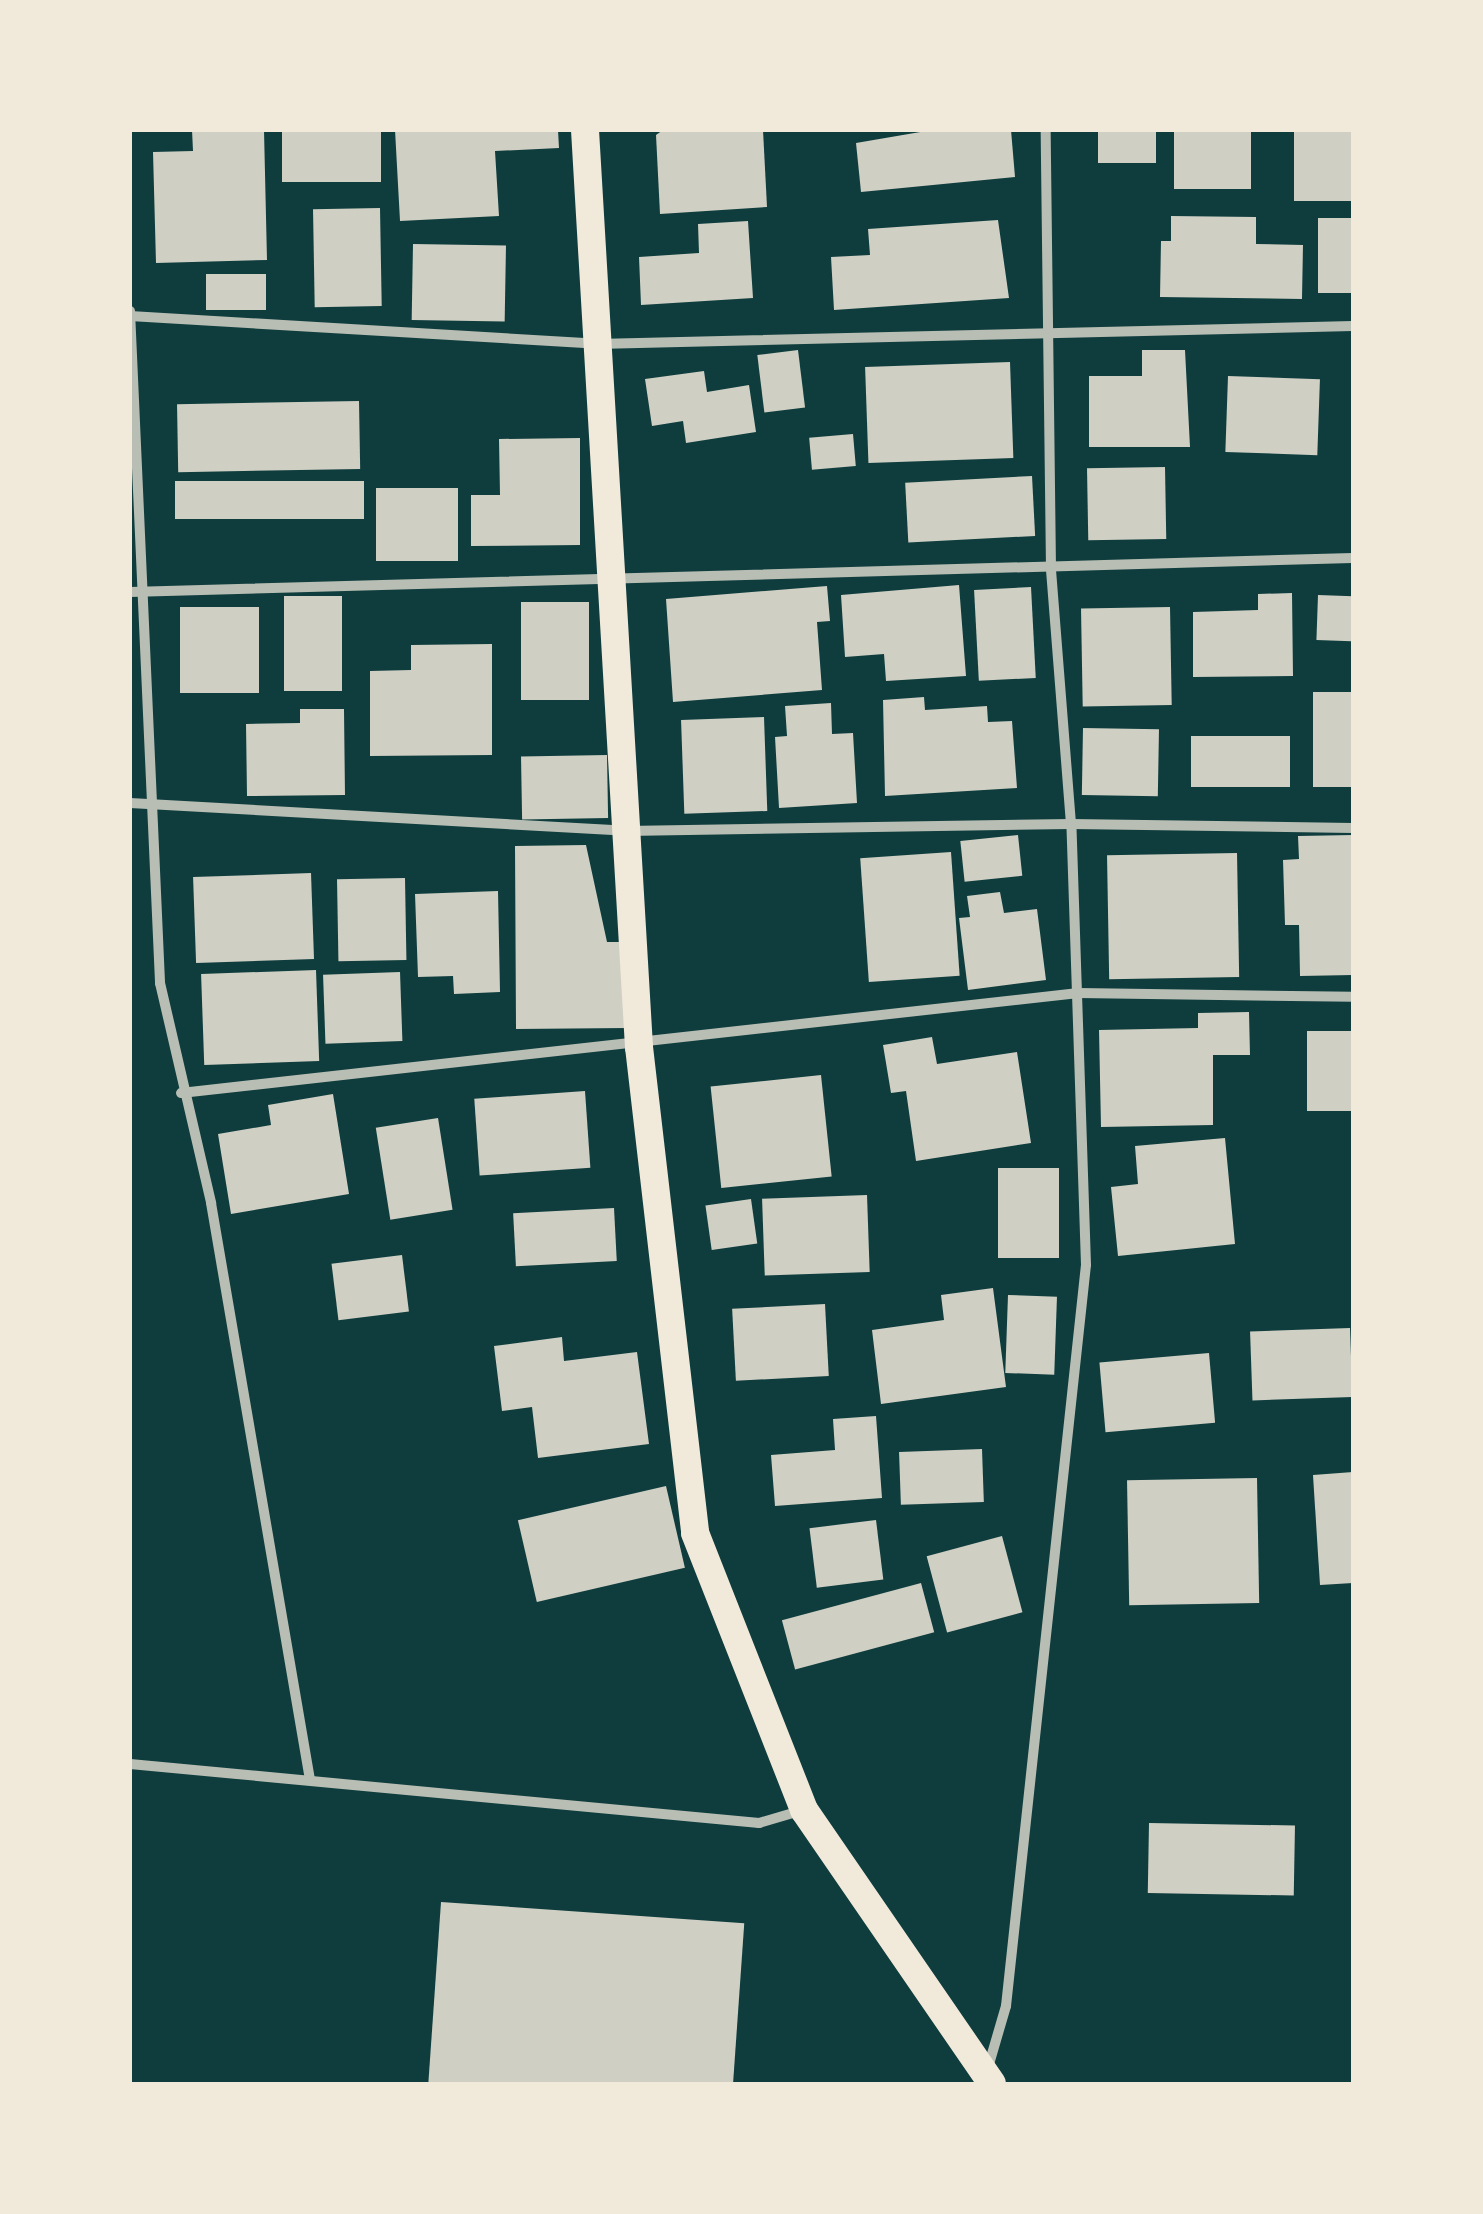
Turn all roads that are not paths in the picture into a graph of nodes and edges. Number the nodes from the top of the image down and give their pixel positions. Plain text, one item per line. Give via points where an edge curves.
1 (585, 130) edge
2 (1046, 130) edge
3 (130, 315) edge
4 (1353, 326) edge
5 (1049, 338) junction
6 (597, 344) junction
7 (1353, 558) edge
8 (1051, 568) junction
9 (610, 576) junction
10 (135, 592) edge
11 (147, 801) junction
12 (130, 803) edge
13 (1071, 824) junction
14 (1353, 828) edge
15 (626, 831) junction
16 (1078, 993) junction
17 (1353, 997) edge
18 (639, 1046) junction
19 (182, 1093) junction
20 (130, 1764) edge
21 (310, 1780) junction
22 (804, 1810) junction
23 (989, 2079) edge

1 - 6 highway
2 - 5 street
3 - 6 street
3 - 10 street
4 - 5 street
5 - 6 street
5 - 8 street
6 - 9 highway
7 - 8 street
8 - 9 street
8 - 13 street
9 - 10 street
9 - 15 highway
10 - 11 street
11 - 12 street
11 - 15 street
11 - 19 street via 160,983
13 - 14 street
13 - 15 street
13 - 16 street
15 - 18 highway
16 - 17 street
16 - 18 street
16 - 23 street via 1086,1265 1006,2006
18 - 19 street
18 - 22 highway via 694,1533
19 - 21 street via 210,1203
20 - 21 street
21 - 22 street via 759,1823
22 - 23 highway

